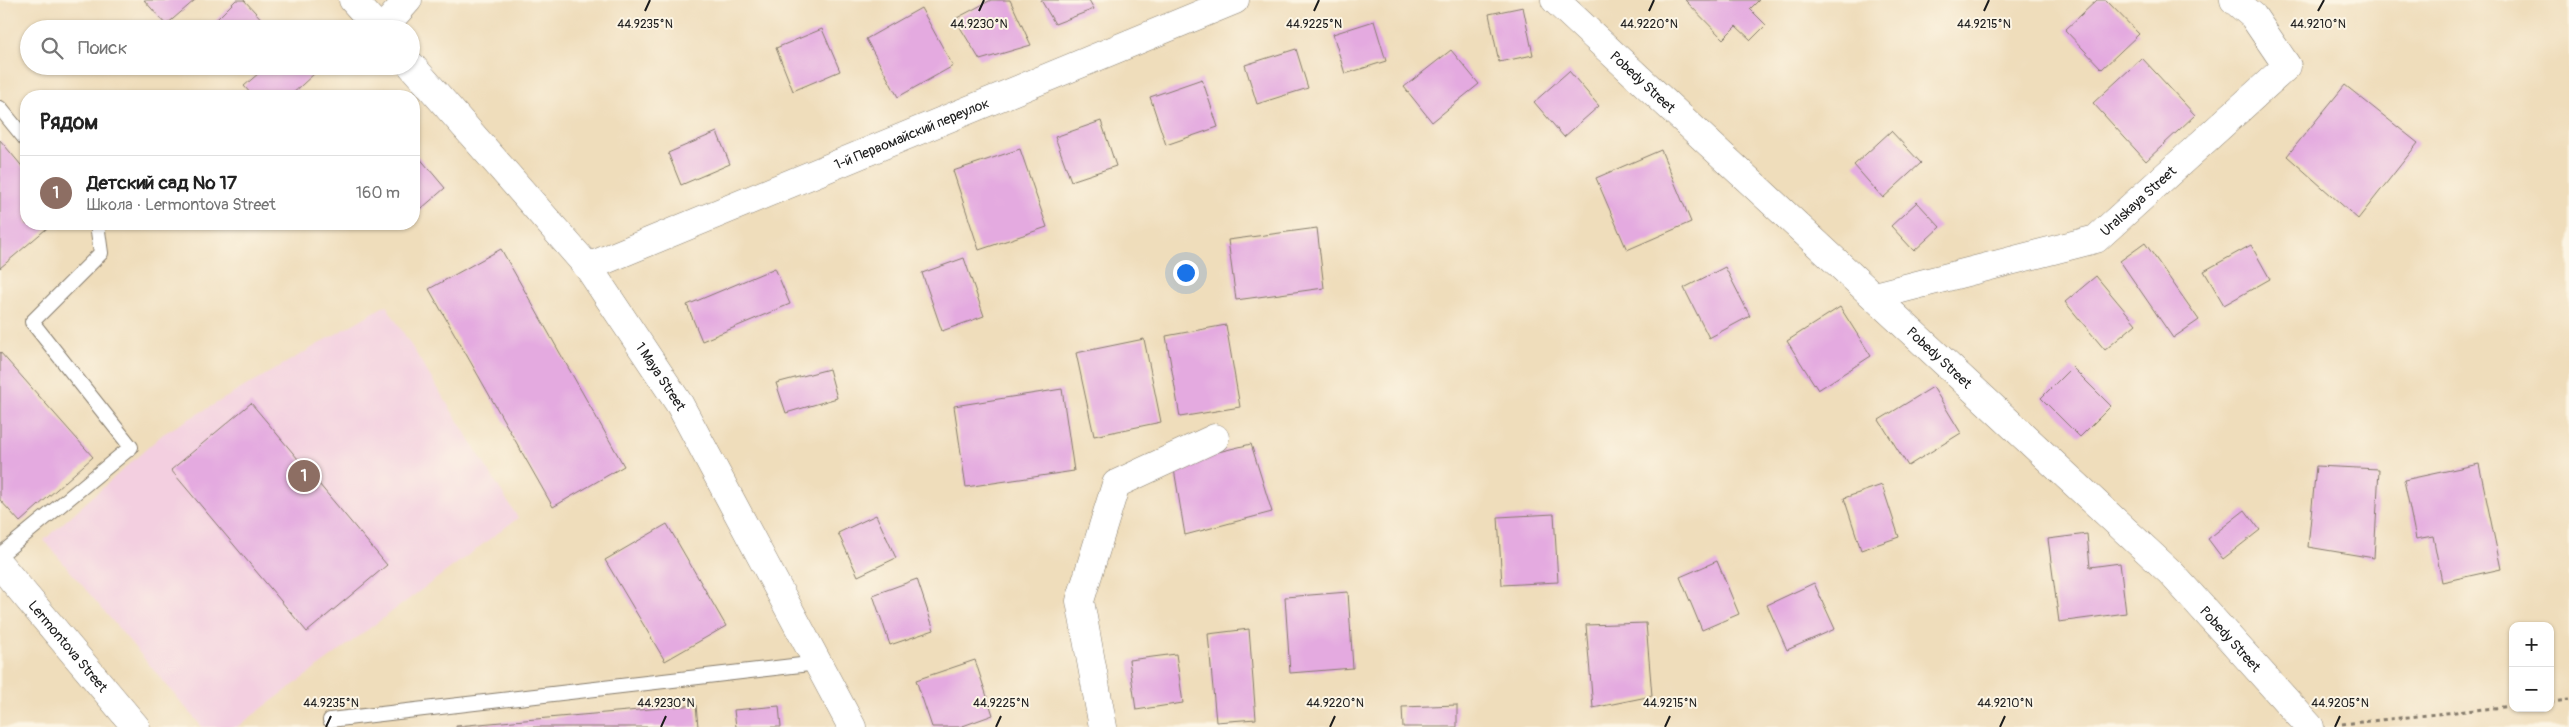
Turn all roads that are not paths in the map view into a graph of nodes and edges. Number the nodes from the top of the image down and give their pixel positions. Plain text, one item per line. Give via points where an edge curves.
1 (353, 0) edge
2 (408, 0) edge
3 (1235, 0) edge
4 (1555, 0) edge
5 (2234, 0) edge
6 (372, 20) edge
7 (389, 20) edge
8 (419, 75) edge
9 (0, 108) edge
10 (20, 133) edge
11 (98, 230) edge
12 (588, 267) junction
13 (1874, 296) junction
14 (1215, 438) dead end
15 (0, 555) edge
16 (0, 565) edge
17 (818, 663) junction
18 (330, 720) dead end
19 (2323, 726) edge
20 (136, 727) edge
21 (852, 727) edge
22 (1103, 727) edge

1 - 6 street
2 - 7 street
3 - 12 street, 1-й Первомайский переулок
4 - 13 street, Pobedy Street
5 - 13 street, Uralskaya Street via 2253,16 2287,66 2096,239
8 - 12 street, 1 Maya Street
9 - 10 lane
11 - 15 lane via 100,253 32,322 131,447
12 - 17 street, 1 Maya Street via 680,405
13 - 19 street, Pobedy Street via 2171,573
14 - 22 street via 1116,484 1080,601
16 - 20 street, Lermontova Street
17 - 18 lane
17 - 21 street, 1 Maya Street

